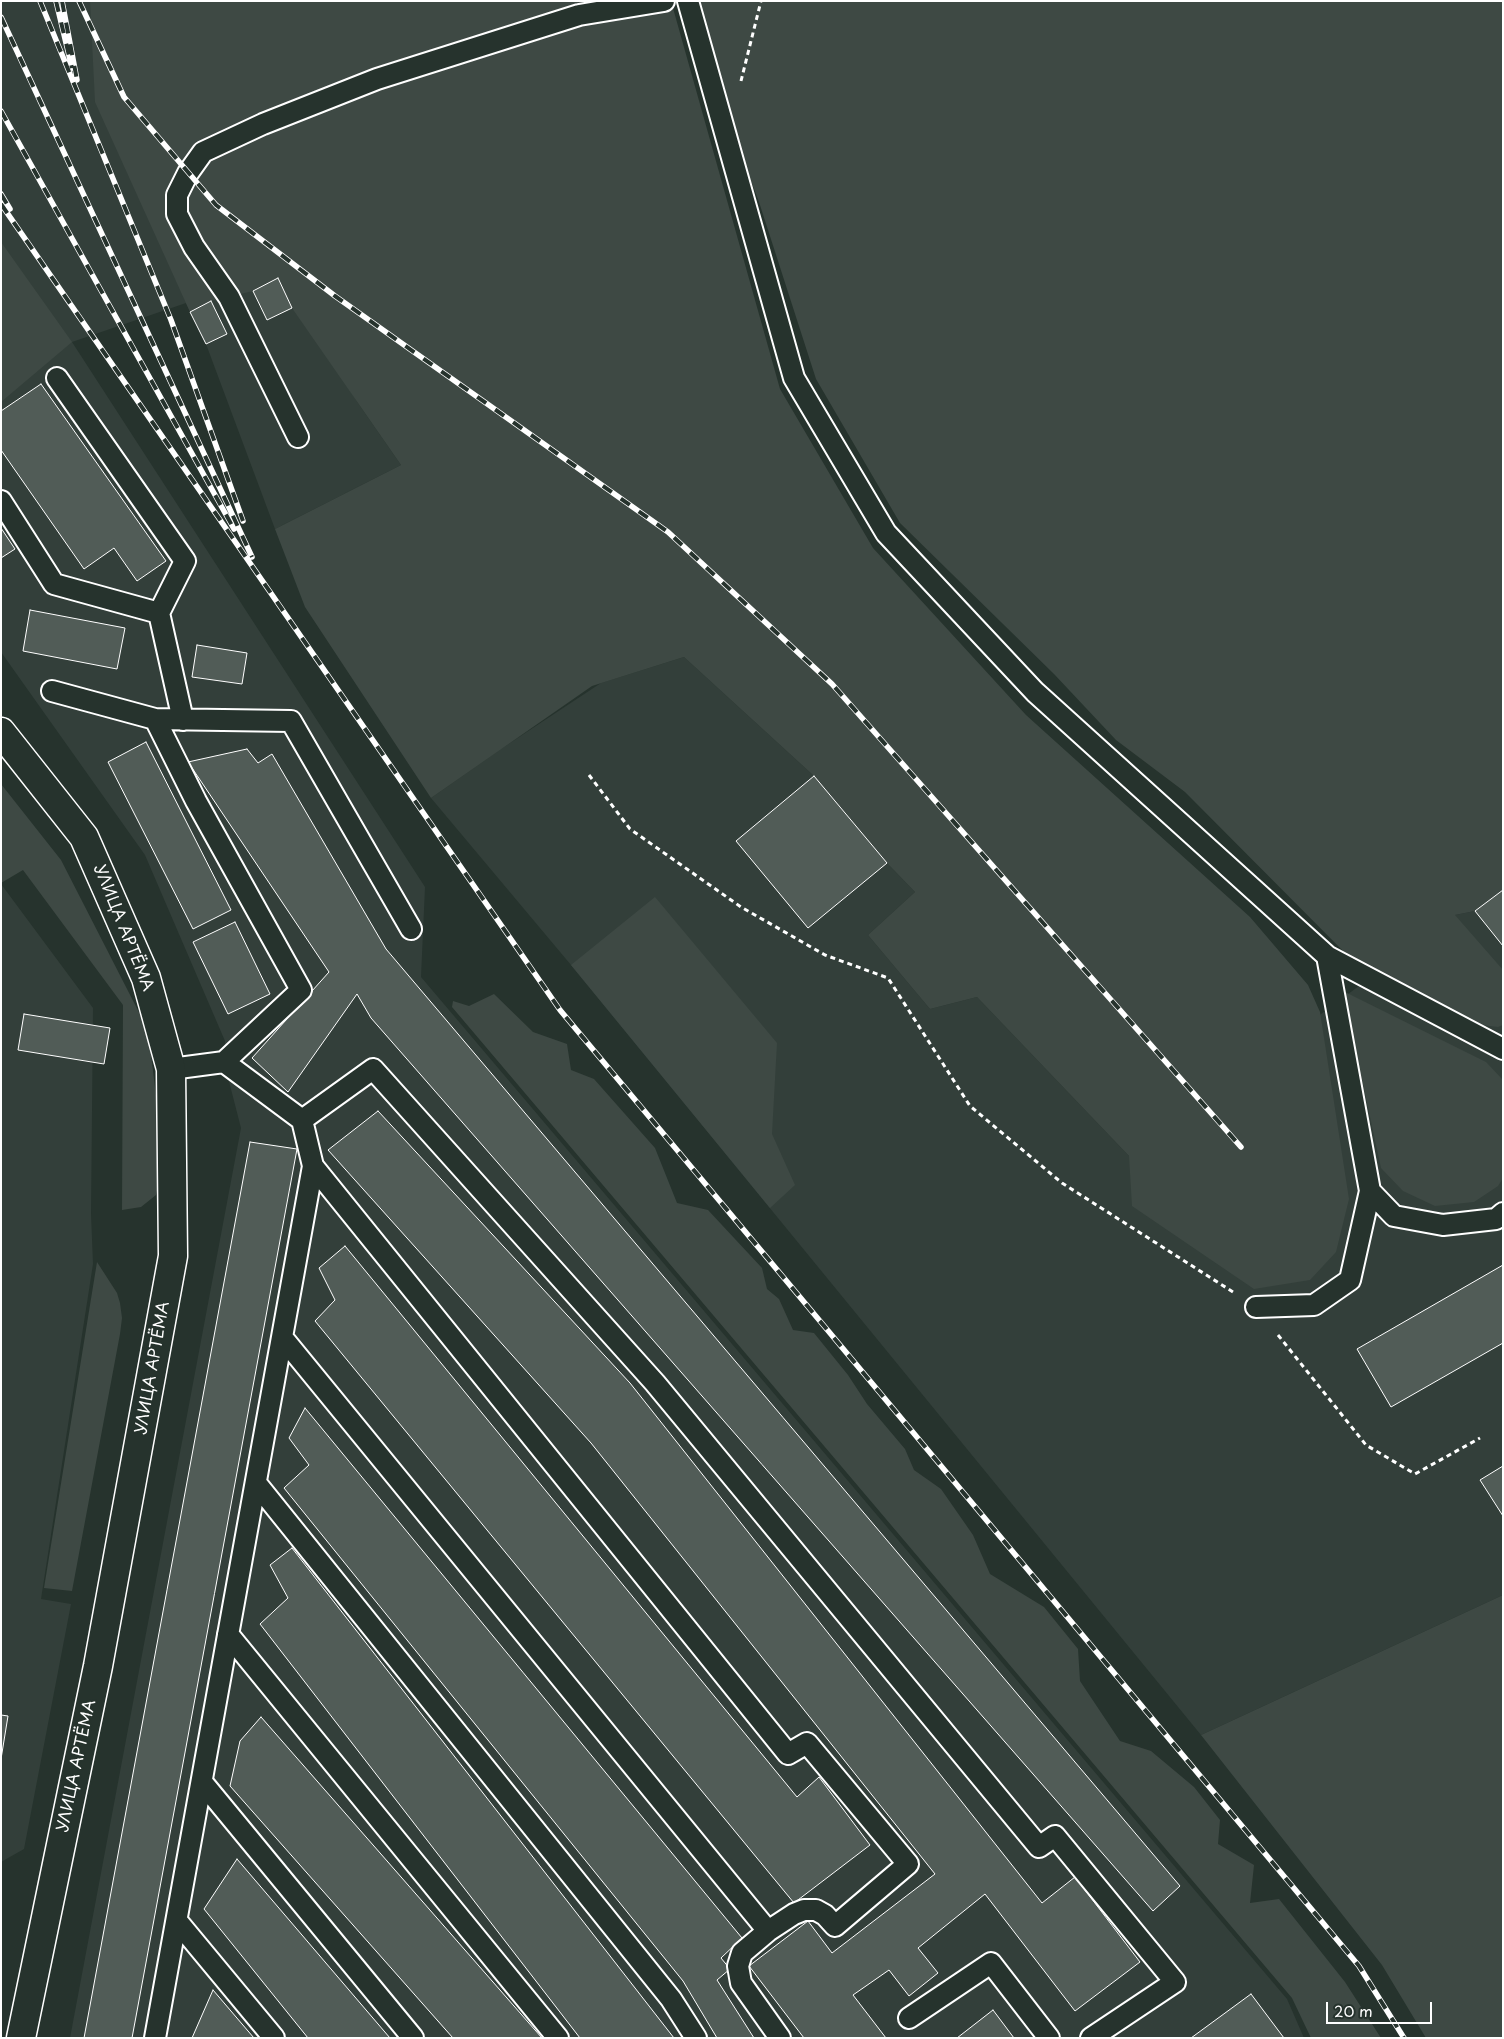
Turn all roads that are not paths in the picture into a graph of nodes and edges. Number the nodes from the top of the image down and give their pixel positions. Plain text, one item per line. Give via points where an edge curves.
1 (664, 1) edge
2 (688, 1) edge
3 (57, 378) dead end
4 (298, 437) dead end
5 (1, 501) edge
6 (159, 613) junction
7 (52, 691) dead end
8 (155, 719) junction
9 (182, 720) junction
10 (1, 732) edge
11 (411, 929) dead end
12 (1326, 956) junction
13 (1503, 1049) edge
14 (224, 1062) junction
15 (171, 1069) junction
16 (302, 1120) junction
17 (312, 1166) junction
18 (1370, 1191) junction
19 (1503, 1214) edge
20 (1256, 1307) road end
21 (282, 1337) junction
22 (256, 1483) junction
23 (228, 1634) junction
24 (202, 1782) junction
25 (177, 1921) junction
26 (768, 1931) junction
27 (909, 2018) dead end
28 (20, 2038) edge
29 (156, 2038) edge
30 (274, 2038) edge
31 (413, 2038) edge
32 (558, 2038) edge
33 (696, 2038) edge
34 (780, 2038) edge
35 (1049, 2038) edge
36 (1091, 2038) edge

1 - 4 lane via 579,15 377,79 263,124 203,152 177,195 177,214 194,247 229,297
2 - 12 lane via 794,378 886,533 1035,692
3 - 6 lane via 185,561
5 - 6 lane via 54,584
6 - 9 lane
7 - 8 lane
8 - 9 lane
8 - 14 lane via 196,801 301,990
9 - 11 lane via 291,721
10 - 15 street, УЛИЦА АРТЁМА via 84,837 146,978
12 - 13 lane
12 - 18 lane
14 - 15 lane
14 - 16 lane
15 - 28 street, УЛИЦА АРТЁМА via 173,1256 98,1666
16 - 17 lane
16 - 36 lane via 373,1069 656,1383 1040,1847 1055,1836 1175,1982
17 - 21 lane
17 - 26 lane via 788,1754 807,1742 908,1864 835,1926 816,1910 804,1910
18 - 19 lane via 1394,1216 1443,1225 1496,1219
18 - 20 lane via 1350,1280 1314,1305
21 - 22 lane
21 - 26 lane
22 - 23 lane
22 - 33 lane via 671,1999
23 - 24 lane
23 - 32 lane
24 - 25 lane
24 - 31 lane
25 - 29 lane
25 - 30 lane
26 - 34 lane via 742,1953 738,1966 741,1984
27 - 35 lane via 991,1963

